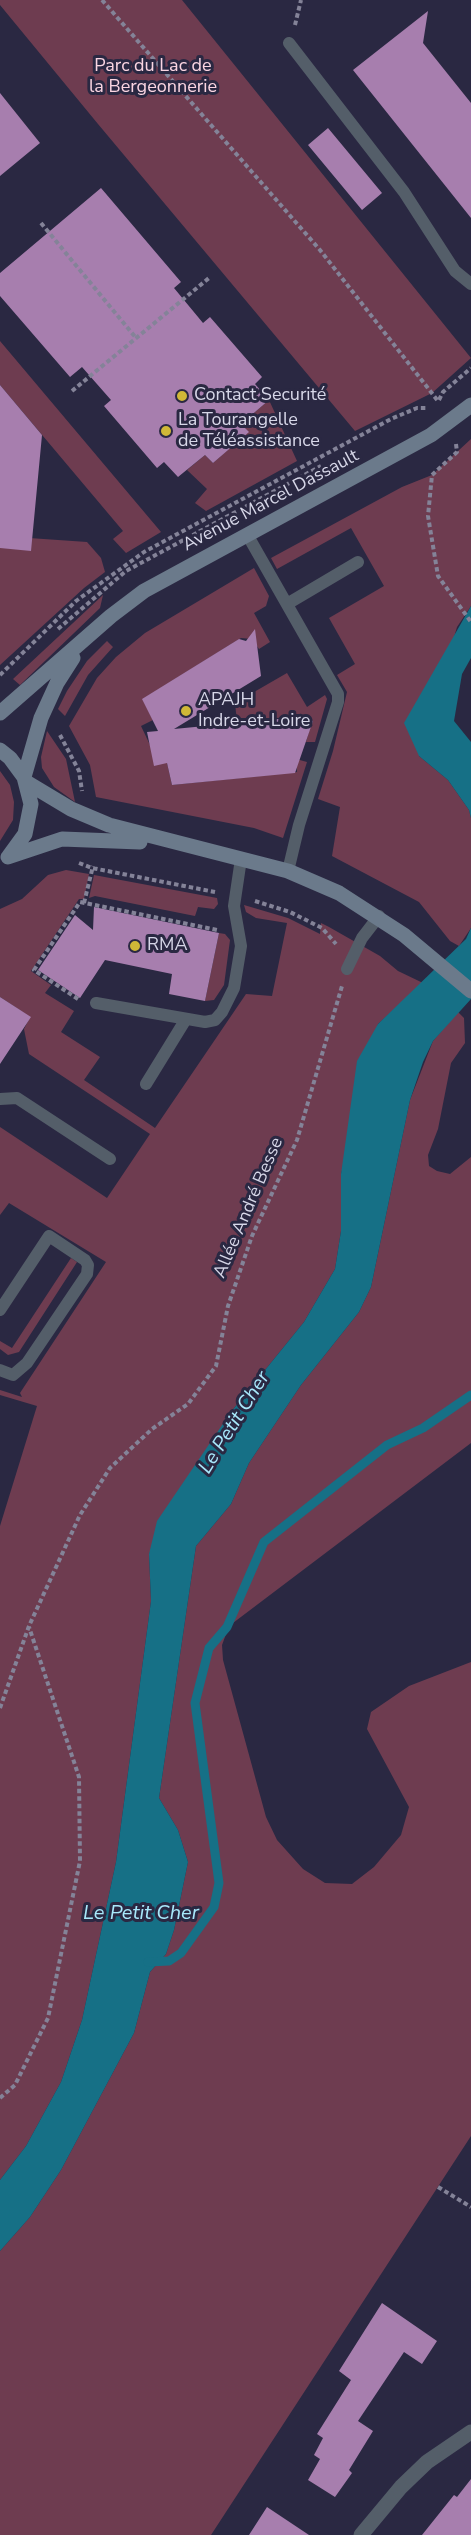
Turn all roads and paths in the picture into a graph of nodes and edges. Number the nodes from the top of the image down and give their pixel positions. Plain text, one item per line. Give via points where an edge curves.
1 (102, 0) edge
2 (289, 43) dead end
3 (41, 223) dead end
4 (209, 278) dead end
5 (471, 284) edge
6 (136, 338) junction
7 (72, 391) dead end
8 (471, 405) edge
9 (456, 444) dead end
10 (248, 536) junction
11 (358, 562) dead end
12 (286, 604) junction
13 (471, 622) edge
14 (92, 633) junction
15 (0, 675) edge
16 (0, 713) edge
17 (0, 750) edge
18 (25, 779) junction
19 (188, 848) junction
20 (94, 858) dead end
21 (241, 859) junction
22 (4, 860) edge
23 (288, 871) junction
24 (84, 903) junction
25 (379, 916) junction
26 (241, 935) junction
27 (347, 969) joint
28 (471, 991) edge
29 (96, 1003) joint
30 (186, 1019) junction
31 (146, 1084) dead end
32 (0, 1099) edge
33 (110, 1159) dead end
34 (0, 1310) edge
35 (0, 1370) edge
36 (29, 1626) junction
37 (0, 1708) edge
38 (0, 2098) edge
39 (438, 2187) dead end
40 (471, 2207) edge
41 (471, 2432) edge
42 (361, 2535) edge

1 - 15 path via 320,250 438,402 391,419 137,556 76,601
2 - 5 lane via 404,192 455,271
3 - 6 path
4 - 6 path
6 - 7 path
8 - 10 street, Avenue Marcel Dassault via 431,435
9 - 13 path via 457,452 432,475 428,516 438,576
10 - 12 lane
10 - 14 street, Avenue Marcel Dassault via 144,591
11 - 12 lane
12 - 23 lane via 335,688 338,702
14 - 16 street, Avenue Marcel Dassault
14 - 18 street, Avenue Marcel Dassault via 57,682 34,735
17 - 18 street
18 - 19 street via 70,808 109,825
18 - 22 street via 31,804 28,826 20,843
19 - 21 street
19 - 22 street via 107,839 62,839
20 - 24 path
21 - 23 street
21 - 26 lane via 234,906
23 - 25 street
24 - 26 path
24 - 29 path via 80,902 34,970 78,999
25 - 27 lane via 362,938
25 - 28 street
26 - 30 lane via 234,988 222,1012 215,1020 205,1022
27 - 36 path, Allée André Besse via 297,1140 252,1236 228,1306 216,1366 188,1404 152,1429 110,1468 80,1515
29 - 30 lane
30 - 31 lane
32 - 33 lane via 17,1098
34 - 35 lane via 49,1236 85,1260 89,1269 27,1363 13,1375
36 - 37 path, Allée André Besse
36 - 38 path via 79,1777 80,1861 48,2018 15,2085
39 - 40 path
41 - 42 street via 427,2462

